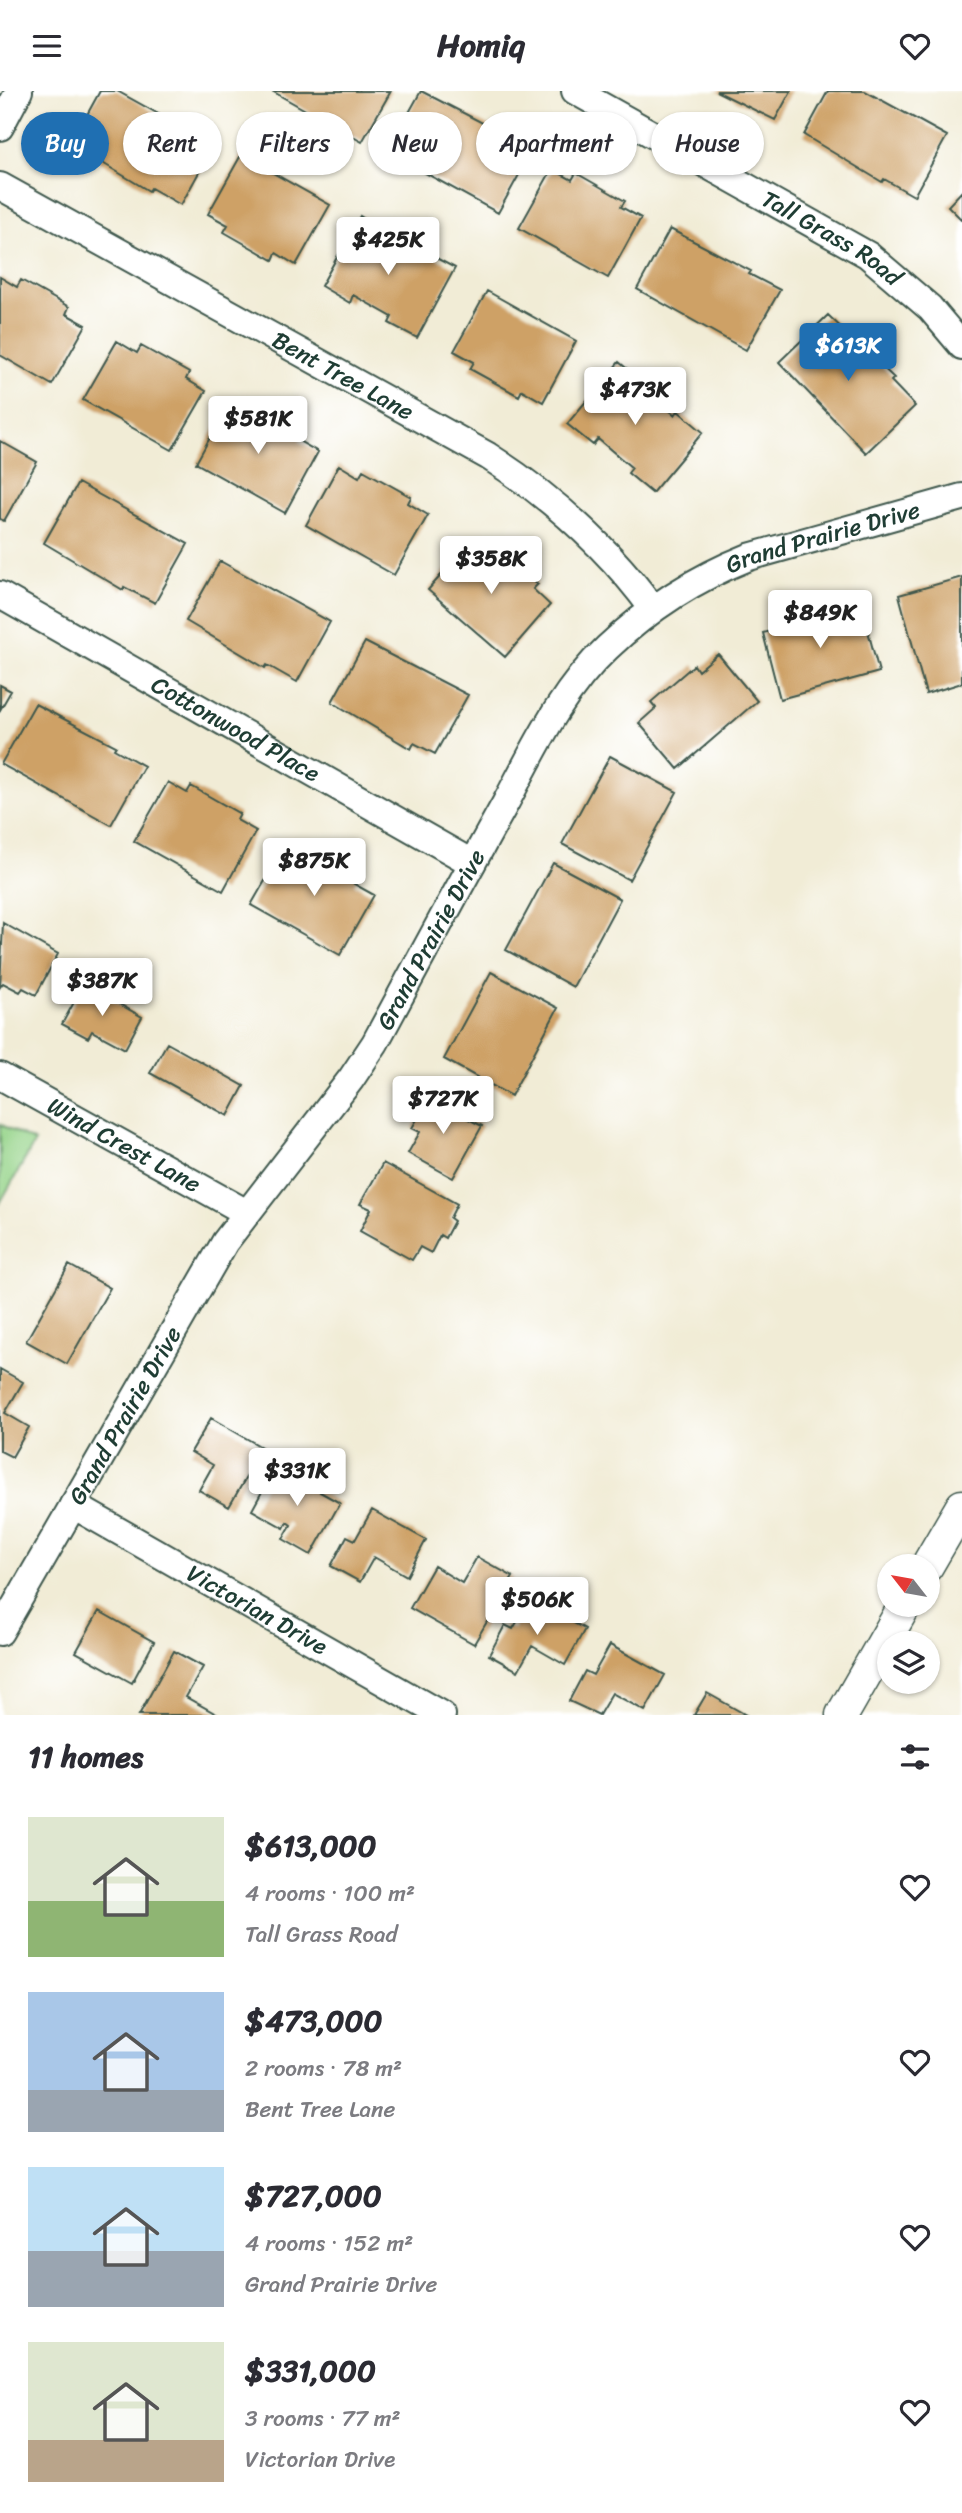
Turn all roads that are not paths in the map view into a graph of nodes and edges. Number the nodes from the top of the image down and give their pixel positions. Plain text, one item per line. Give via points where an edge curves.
1 (19, 91) edge
2 (575, 91) edge
3 (0, 127) edge
4 (0, 186) edge
5 (962, 346) edge
6 (962, 497) edge
7 (0, 595) edge
8 (653, 609) junction
9 (472, 863) junction
10 (0, 1076) edge
11 (247, 1213) junction
12 (73, 1505) junction
13 (962, 1506) edge
14 (934, 1554) edge
15 (898, 1617) edge
16 (0, 1632) edge
17 (442, 1715) edge
18 (842, 1715) edge

1 - 3 street
2 - 5 street, Tall Grass Road via 868,255 930,308
4 - 8 street, Bent Tree Lane via 537,487 627,573
6 - 8 street, Grand Prairie Drive via 750,557 688,585
7 - 9 street, Cottonwood Place
8 - 9 street, Grand Prairie Drive via 606,649 569,692
9 - 11 street, Grand Prairie Drive via 357,1070
10 - 11 street, Wind Crest Lane
11 - 12 street, Grand Prairie Drive via 213,1262
12 - 16 street, Grand Prairie Drive
12 - 17 street, Victorian Drive
13 - 14 street
15 - 18 street

